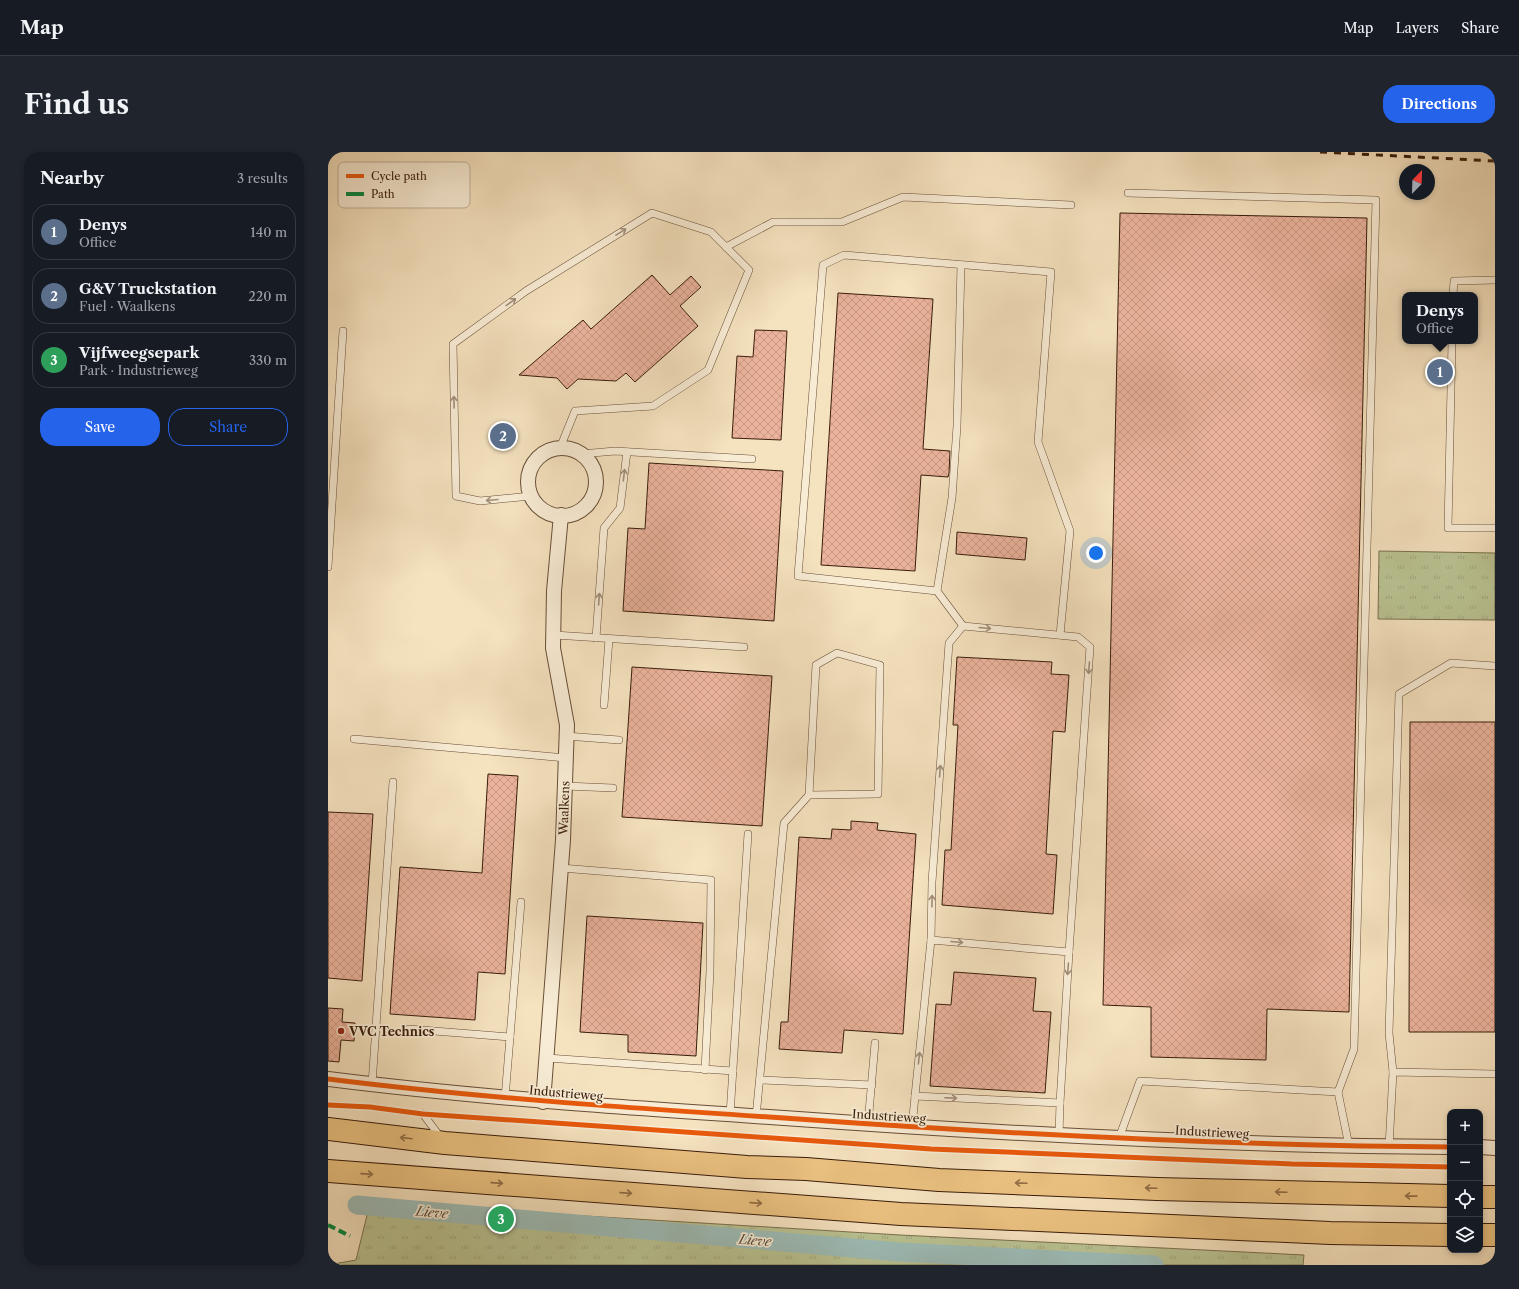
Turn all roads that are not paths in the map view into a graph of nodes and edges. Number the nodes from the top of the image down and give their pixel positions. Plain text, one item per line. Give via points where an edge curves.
1 (1128, 193) dead end
2 (1071, 205) dead end
3 (726, 247) junction
4 (962, 265) junction
5 (1495, 280) edge
6 (1453, 292) edge
7 (343, 331) dead end
8 (1452, 344) edge
9 (560, 448) junction
10 (627, 452) junction
11 (581, 454) junction
12 (752, 459) dead end
13 (531, 496) junction
14 (561, 515) junction
15 (1495, 528) edge
16 (328, 567) edge
17 (937, 591) junction
18 (963, 626) junction
19 (554, 635) junction
20 (1060, 635) junction
21 (596, 638) junction
22 (610, 638) junction
23 (744, 647) dead end
24 (1495, 666) edge
25 (604, 705) dead end
26 (566, 736) junction
27 (354, 739) dead end
28 (619, 740) dead end
29 (566, 758) junction
30 (393, 782) dead end
31 (565, 786) junction
32 (614, 788) dead end
33 (809, 795) junction
34 (748, 834) dead end
35 (561, 868) junction
36 (521, 902) dead end
37 (931, 940) junction
38 (1069, 952) junction
39 (409, 1029) dead end
40 (510, 1037) junction
41 (876, 1043) dead end
42 (547, 1058) junction
43 (705, 1070) junction
44 (733, 1071) junction
45 (1393, 1072) junction
46 (1495, 1074) edge
47 (328, 1079) edge
48 (760, 1080) junction
49 (372, 1084) junction
50 (872, 1085) junction
51 (1338, 1092) junction
52 (915, 1096) junction
53 (505, 1098) junction
54 (543, 1102) junction
55 (1060, 1103) junction
56 (423, 1114) dead end
57 (730, 1115) junction
58 (756, 1117) junction
59 (868, 1124) junction
60 (912, 1127) junction
61 (328, 1129) edge
62 (1059, 1135) junction
63 (1119, 1138) junction
64 (445, 1143) junction
65 (1349, 1146) junction
66 (1389, 1147) junction
67 (1447, 1147) edge
68 (1483, 1148) edge
69 (1495, 1148) edge
70 (328, 1171) edge
71 (1447, 1196) edge
72 (1483, 1197) edge
73 (1495, 1197) edge
74 (1447, 1235) edge
75 (1483, 1235) edge
76 (1495, 1235) edge

1 - 51 lane via 1376,200 1354,1049
2 - 3 lane via 903,197 842,222 773,222
3 - 9 lane via 749,270 708,370 653,406 575,411
13 -> 3 lane via 480,500 456,496 453,344 526,291 652,212 711,232
4 - 17 lane via 953,483
4 - 17 lane via 844,255 822,265 798,576
4 - 20 lane via 1051,272 1038,442 1070,531
5 - 6 lane via 1454,281
7 - 16 lane
8 - 15 lane via 1448,528
9 - 11 street via 571,449
9 - 13 street via 549,450 533,464 528,480
10 - 11 lane
10 - 12 lane
21 -> 10 lane via 604,528 620,508
11 - 14 street via 590,462 594,472 596,484 593,495 578,512
13 - 14 street via 546,512
14 - 19 street, Waalkens via 554,591
17 - 18 lane
18 -> 20 lane
37 -> 18 lane via 932,882 949,643
19 - 21 lane
19 - 26 street, Waalkens via 553,648 567,725
20 -> 38 lane via 1078,637 1090,647
21 - 22 lane
22 - 23 lane
22 - 25 lane
24 - 45 lane via 1451,662 1399,694 1389,1033
26 - 28 lane
26 - 29 street, Waalkens
27 - 29 lane
29 - 31 street, Waalkens
30 - 49 lane
31 - 32 lane
31 - 35 street, Waalkens
33 - 33 lane via 878,794 880,665 837,653 816,665
33 - 48 lane via 784,823
34 - 44 lane
35 - 42 street, Waalkens
35 - 43 lane via 711,880
36 - 40 lane
37 -> 38 lane
52 -> 37 lane
38 -> 55 lane
39 - 40 lane
40 - 53 lane
41 - 50 lane
42 - 43 lane
42 - 54 street, Waalkens
43 - 44 lane
44 - 57 lane
45 - 46 lane
45 - 66 lane
47 - 49 street, Industrieweg
48 - 50 lane
48 - 58 lane
49 - 53 street, Industrieweg
50 - 59 lane
51 - 63 lane via 1140,1081
51 - 65 lane
52 -> 55 lane
52 - 60 lane
53 - 54 street, Industrieweg
54 - 57 street, Industrieweg
55 - 62 lane
56 - 64 lane
57 - 58 street, Industrieweg
58 - 59 street, Industrieweg
59 - 60 street, Industrieweg
60 - 62 street, Industrieweg
64 -> 61 highway
62 - 63 street, Industrieweg
63 - 65 street, Industrieweg
71 -> 64 highway via 939,1180
65 - 66 street, Industrieweg
66 - 67 street, Industrieweg
68 - 69 street
70 -> 74 highway via 902,1214 1330,1233
72 - 73 highway
75 - 76 highway

